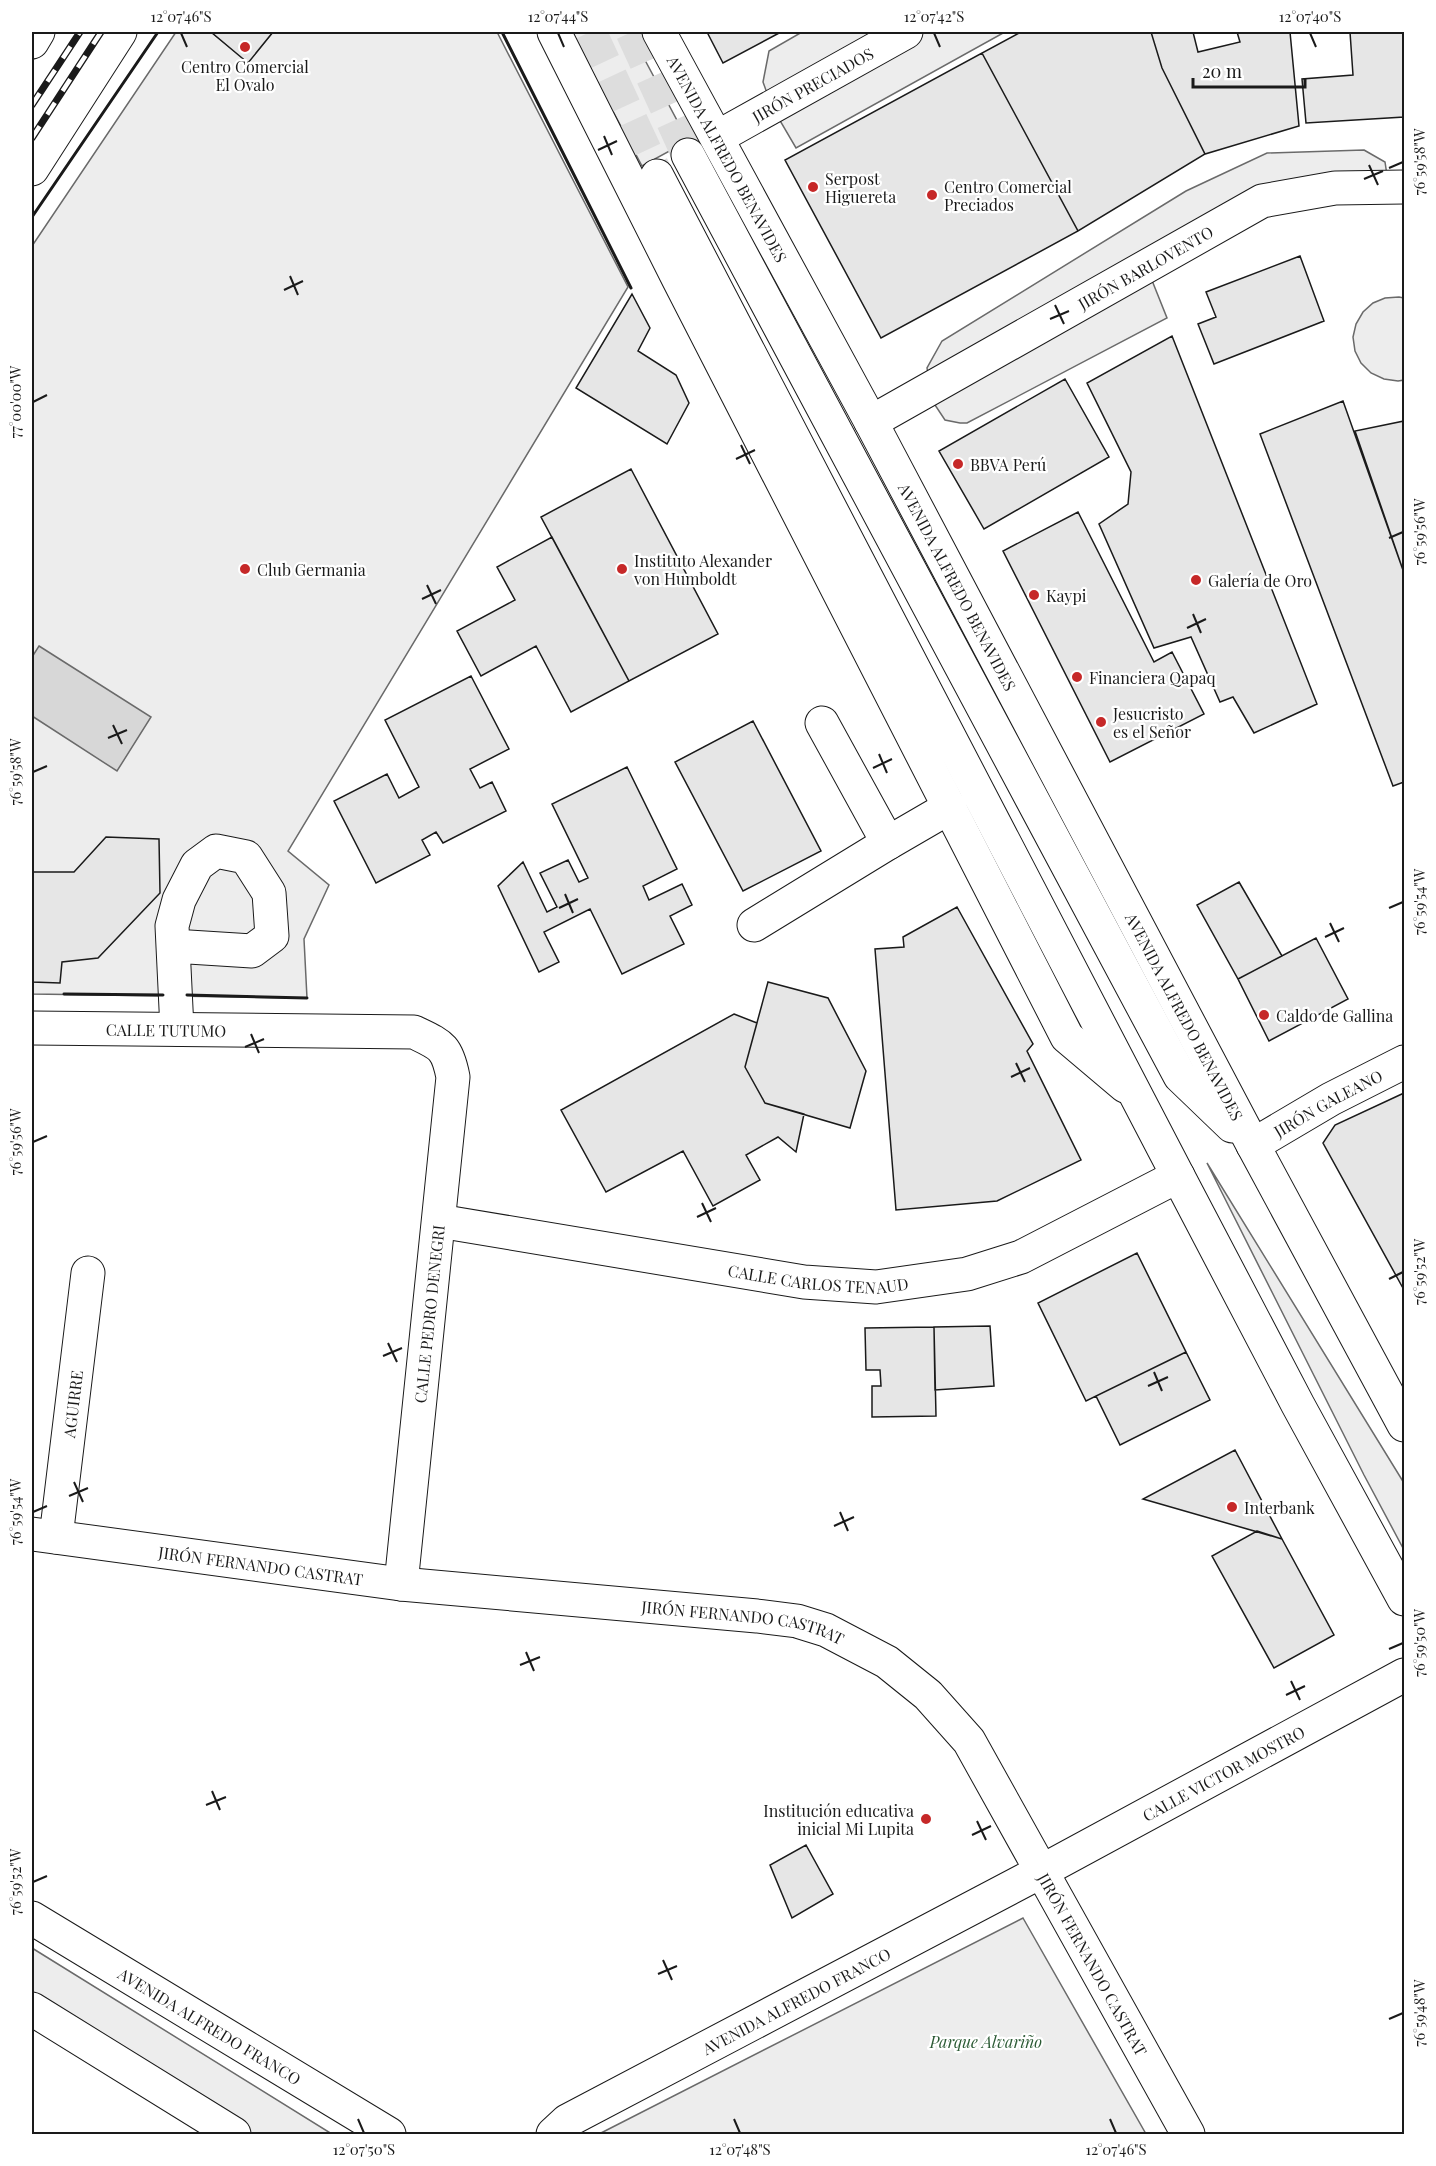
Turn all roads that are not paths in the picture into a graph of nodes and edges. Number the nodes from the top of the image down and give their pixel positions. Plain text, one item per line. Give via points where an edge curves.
1 (38, 32) edge
2 (120, 32) edge
3 (554, 32) edge
4 (659, 32) edge
5 (906, 32) edge
6 (32, 42) edge
7 (717, 137) junction
8 (688, 155) tunnel mouth
9 (32, 169) edge
10 (657, 177) tunnel mouth
11 (1404, 188) edge
12 (871, 422) junction
13 (822, 723) dead end
14 (950, 807) junction
15 (888, 843) junction
16 (754, 925) dead end
17 (173, 946) dead end
18 (32, 1028) edge
19 (177, 1029) junction
20 (441, 1045) joint
21 (1404, 1062) edge
22 (1137, 1095) junction
23 (1253, 1145) junction
24 (1178, 1176) junction
25 (439, 1221) junction
26 (88, 1273) dead end
27 (1404, 1425) edge
28 (44, 1536) edge
29 (401, 1584) junction
30 (1404, 1599) edge
31 (1404, 1674) edge
32 (1042, 1871) junction
33 (32, 1918) edge
34 (32, 2009) edge
35 (560, 2128) edge
36 (234, 2134) edge
37 (389, 2134) edge
38 (530, 2134) edge
39 (1188, 2134) edge

1 - 6 street
2 - 9 street
3 - 14 street
4 - 7 street, AVENIDA ALFREDO BENAVIDES
5 - 7 street, JIRÓN PRECIADOS
7 - 12 street, AVENIDA ALFREDO BENAVIDES
8 - 23 street, AVENIDA ALFREDO BENAVIDES via 1180,1076
10 - 22 street
11 - 12 street, JIRÓN BARLOVENTO via 1335,188 1262,201
12 - 23 street, AVENIDA ALFREDO BENAVIDES
13 - 15 street
14 - 15 street
14 - 22 street via 1067,1036
15 - 16 street
17 - 19 street
18 - 19 street, CALLE TUTUMO
19 - 20 street, CALLE TUTUMO via 414,1032
20 - 25 street, CALLE PEDRO DENEGRI via 453,1077
21 - 23 street, JIRÓN GALEANO
22 - 24 street
23 - 27 street, AVENIDA ALFREDO BENAVIDES
24 - 25 street, CALLE CARLOS TENAUD via 1021,1257 967,1274 876,1287 804,1282
24 - 30 street
25 - 29 street, CALLE PEDRO DENEGRI
26 - 28 street, AGUIRRE
28 - 29 street, JIRÓN FERNANDO CASTRAT
29 - 32 street, JIRÓN FERNANDO CASTRAT via 757,1616 826,1630 887,1662 928,1695 969,1742
31 - 32 street, CALLE VICTOR MOSTRO
32 - 35 street, AVENIDA ALFREDO FRANCO
32 - 39 street, JIRÓN FERNANDO CASTRAT
33 - 37 street, AVENIDA ALFREDO FRANCO
34 - 36 street
35 - 38 street, AVENIDA ALFREDO FRANCO

